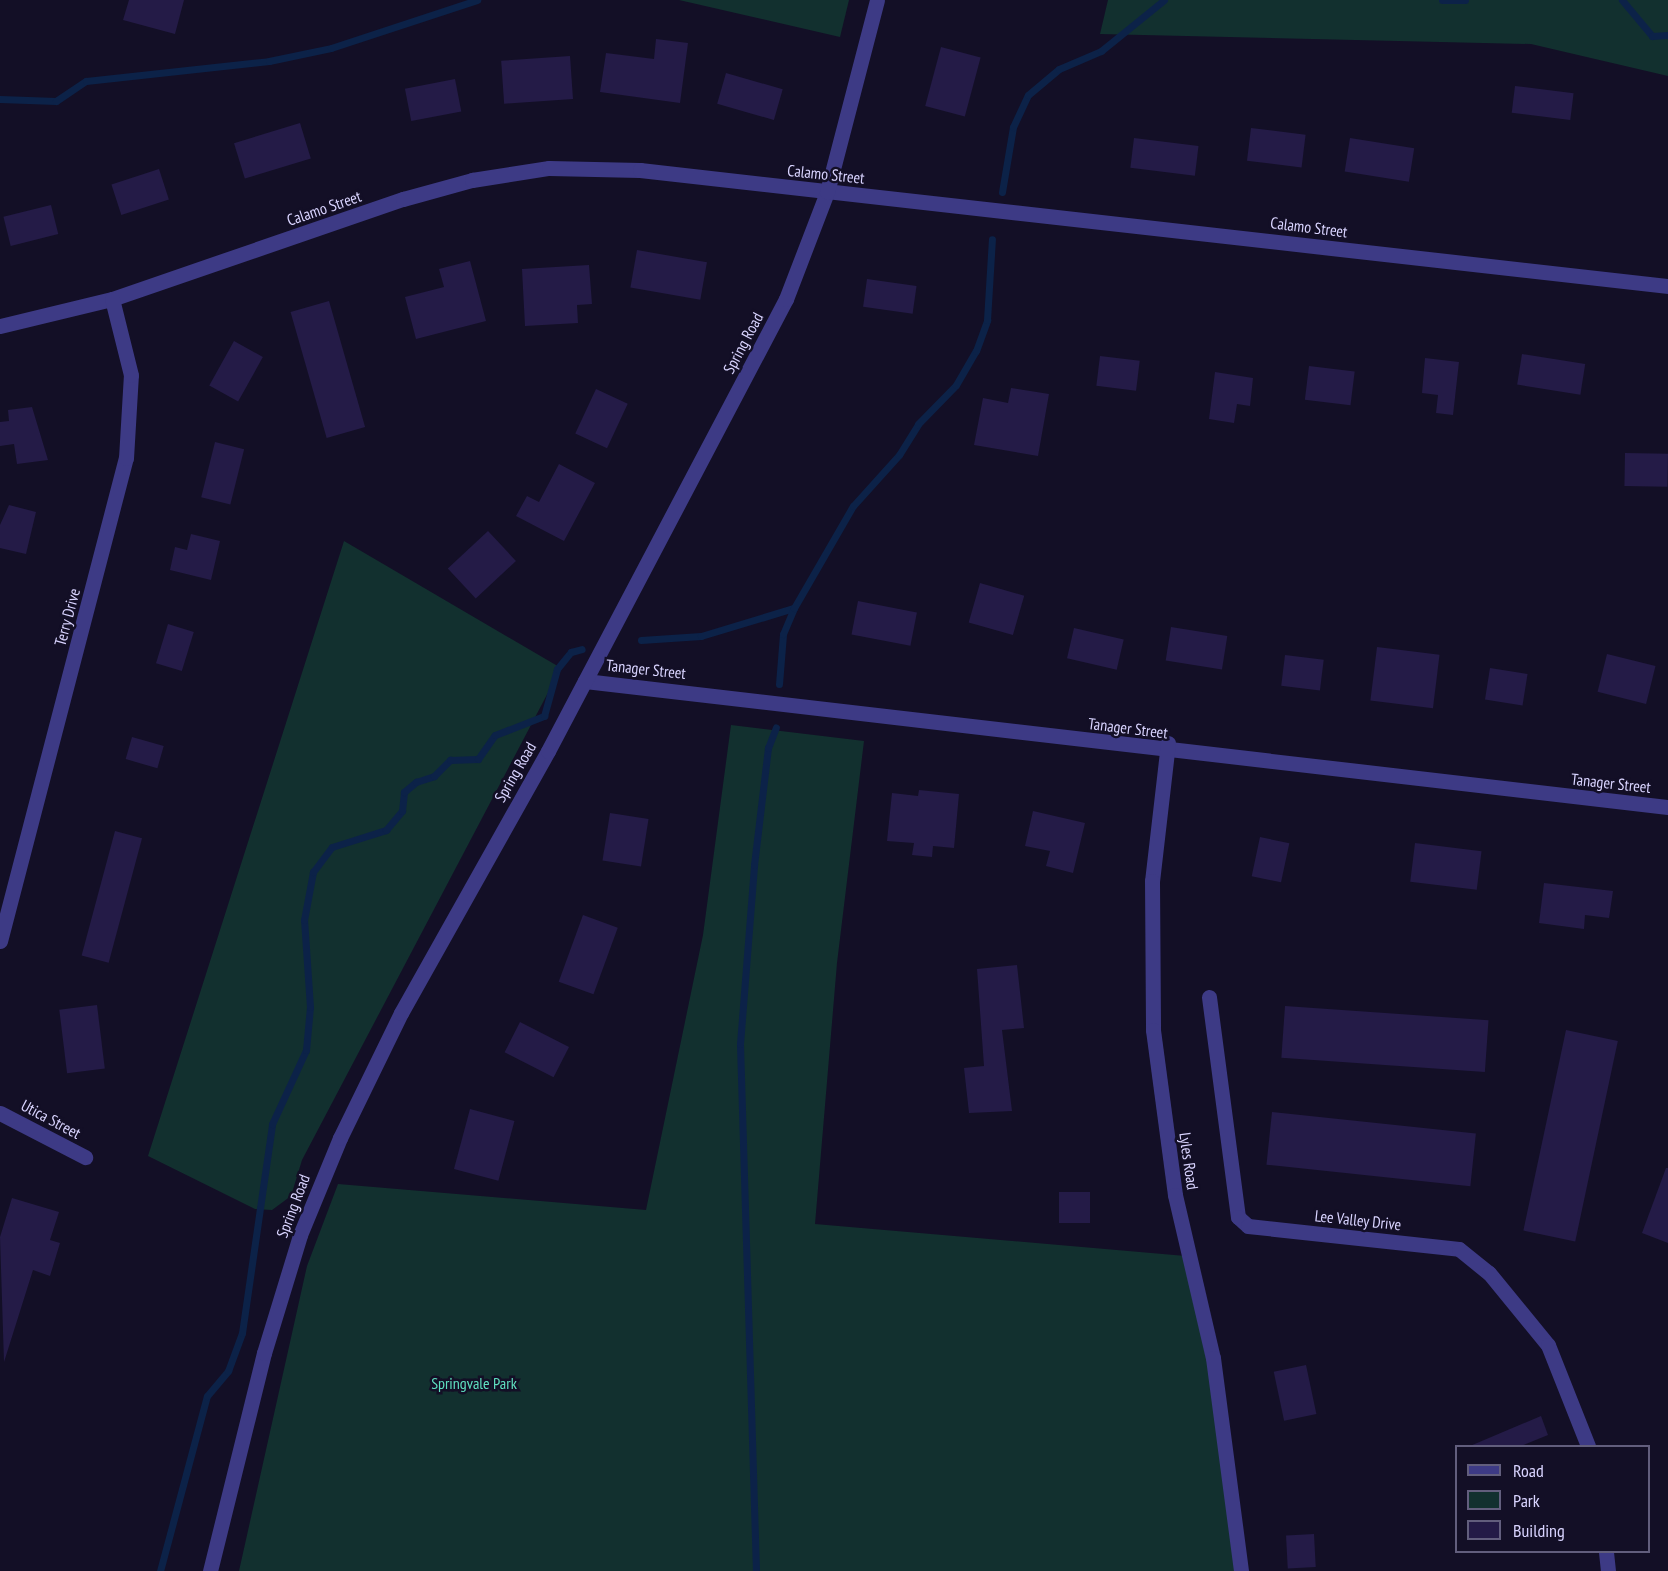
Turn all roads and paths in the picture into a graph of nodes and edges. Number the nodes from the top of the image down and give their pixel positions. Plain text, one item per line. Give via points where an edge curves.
1 (877, 0) edge
2 (827, 192) junction
3 (1668, 286) edge
4 (112, 299) junction
5 (0, 326) edge
6 (585, 681) junction
7 (1167, 746) junction
8 (1668, 807) edge
9 (0, 941) edge
10 (1209, 997) dead end
11 (0, 1113) edge
12 (85, 1157) dead end
13 (1588, 1445) edge
14 (1606, 1553) edge
15 (210, 1571) edge
16 (1241, 1571) edge
17 (1608, 1571) edge

1 - 2 street, Spring Road
2 - 3 street, Calamo Street
2 - 4 street, Calamo Street via 640,170 516,171 403,199
2 - 6 street, Spring Road via 786,299
4 - 5 street, Calamo Street
4 - 9 street, Terry Drive via 131,375 126,458
6 - 7 street, Tanager Street
6 - 15 street, Spring Road via 401,1013 340,1138 300,1234 264,1353
7 - 8 street, Tanager Street
7 - 16 street, Lyles Road via 1152,880 1153,1030 1175,1195 1213,1358
10 - 13 street, Lee Valley Drive via 1238,1217 1248,1226 1459,1249 1489,1273 1548,1345
11 - 12 street, Utica Street
14 - 17 street

